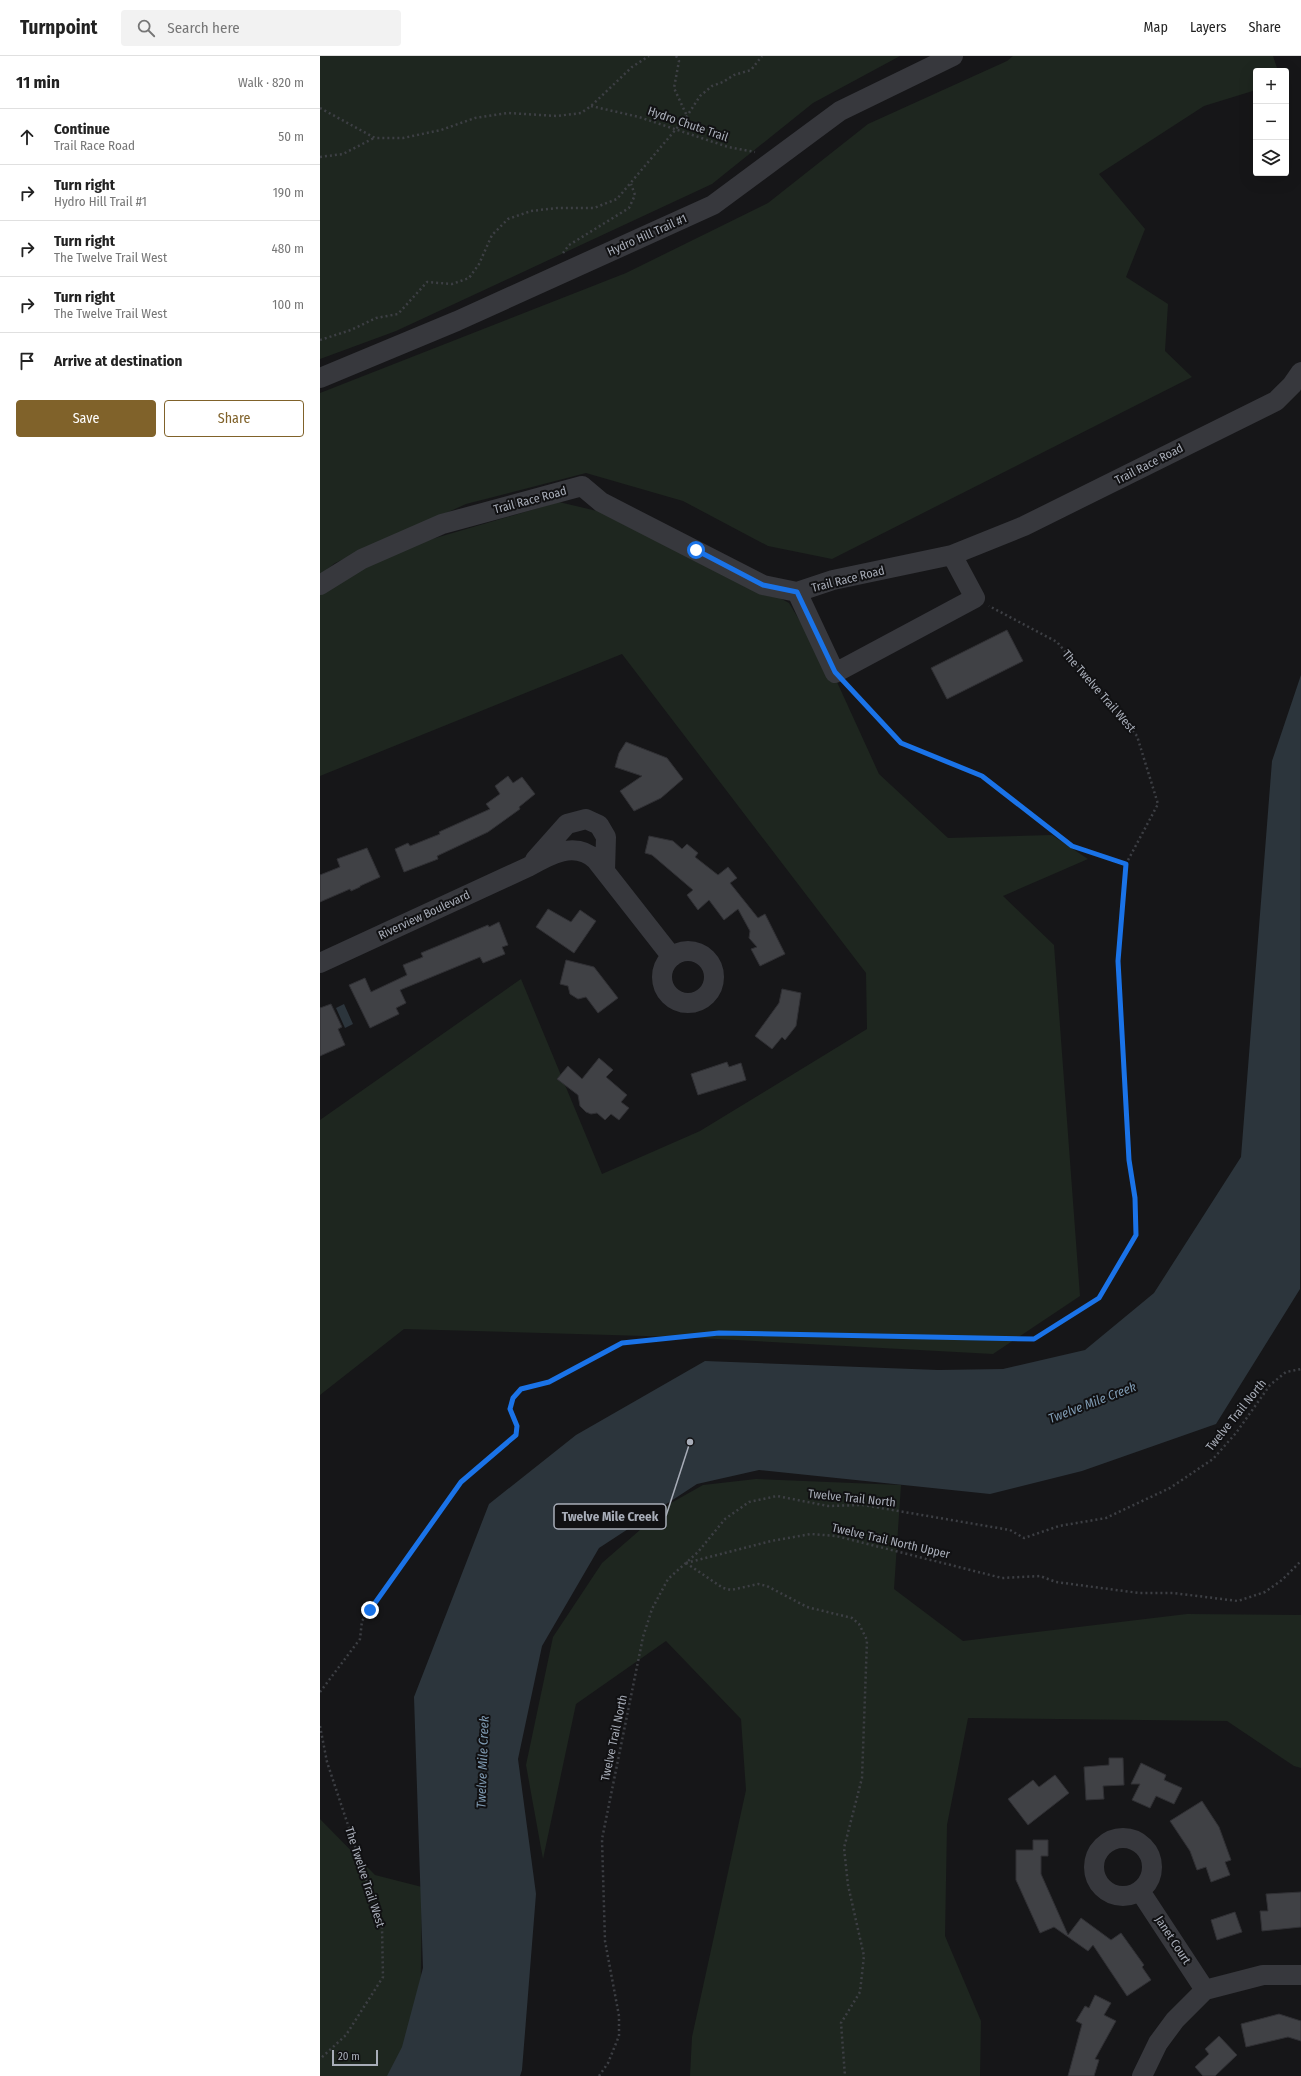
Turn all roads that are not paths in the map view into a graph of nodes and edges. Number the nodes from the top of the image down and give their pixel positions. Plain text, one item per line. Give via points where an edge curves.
1 (953, 56) edge
2 (1301, 372) edge
3 (320, 378) edge
4 (952, 555) junction
5 (320, 585) edge
6 (797, 592) junction
7 (528, 867) junction
8 (605, 871) junction
9 (672, 958) dead end
10 (320, 963) edge
11 (1140, 1891) dead end
12 (1301, 1975) edge
13 (1206, 1990) junction
14 (1142, 2076) edge

1 - 3 street, Hydro Hill Trail #1 via 840,111 713,205 457,321
2 - 4 street, Trail Race Road via 1276,401 1024,526
4 - 6 street, Trail Race Road via 833,580
4 - 6 street via 974,598 835,672
5 - 6 street, Trail Race Road via 362,559 442,524 582,486 601,502 763,585
7 - 8 street, Riverview Boulevard via 555,853 574,850 593,857
7 - 8 street, Riverview Boulevard via 567,824 586,819 598,825 606,837
7 - 10 street, Riverview Boulevard
8 - 9 street, Riverview Boulevard
11 - 13 street, Janet Court
12 - 13 street via 1264,1975
13 - 14 street via 1175,2020 1158,2042

